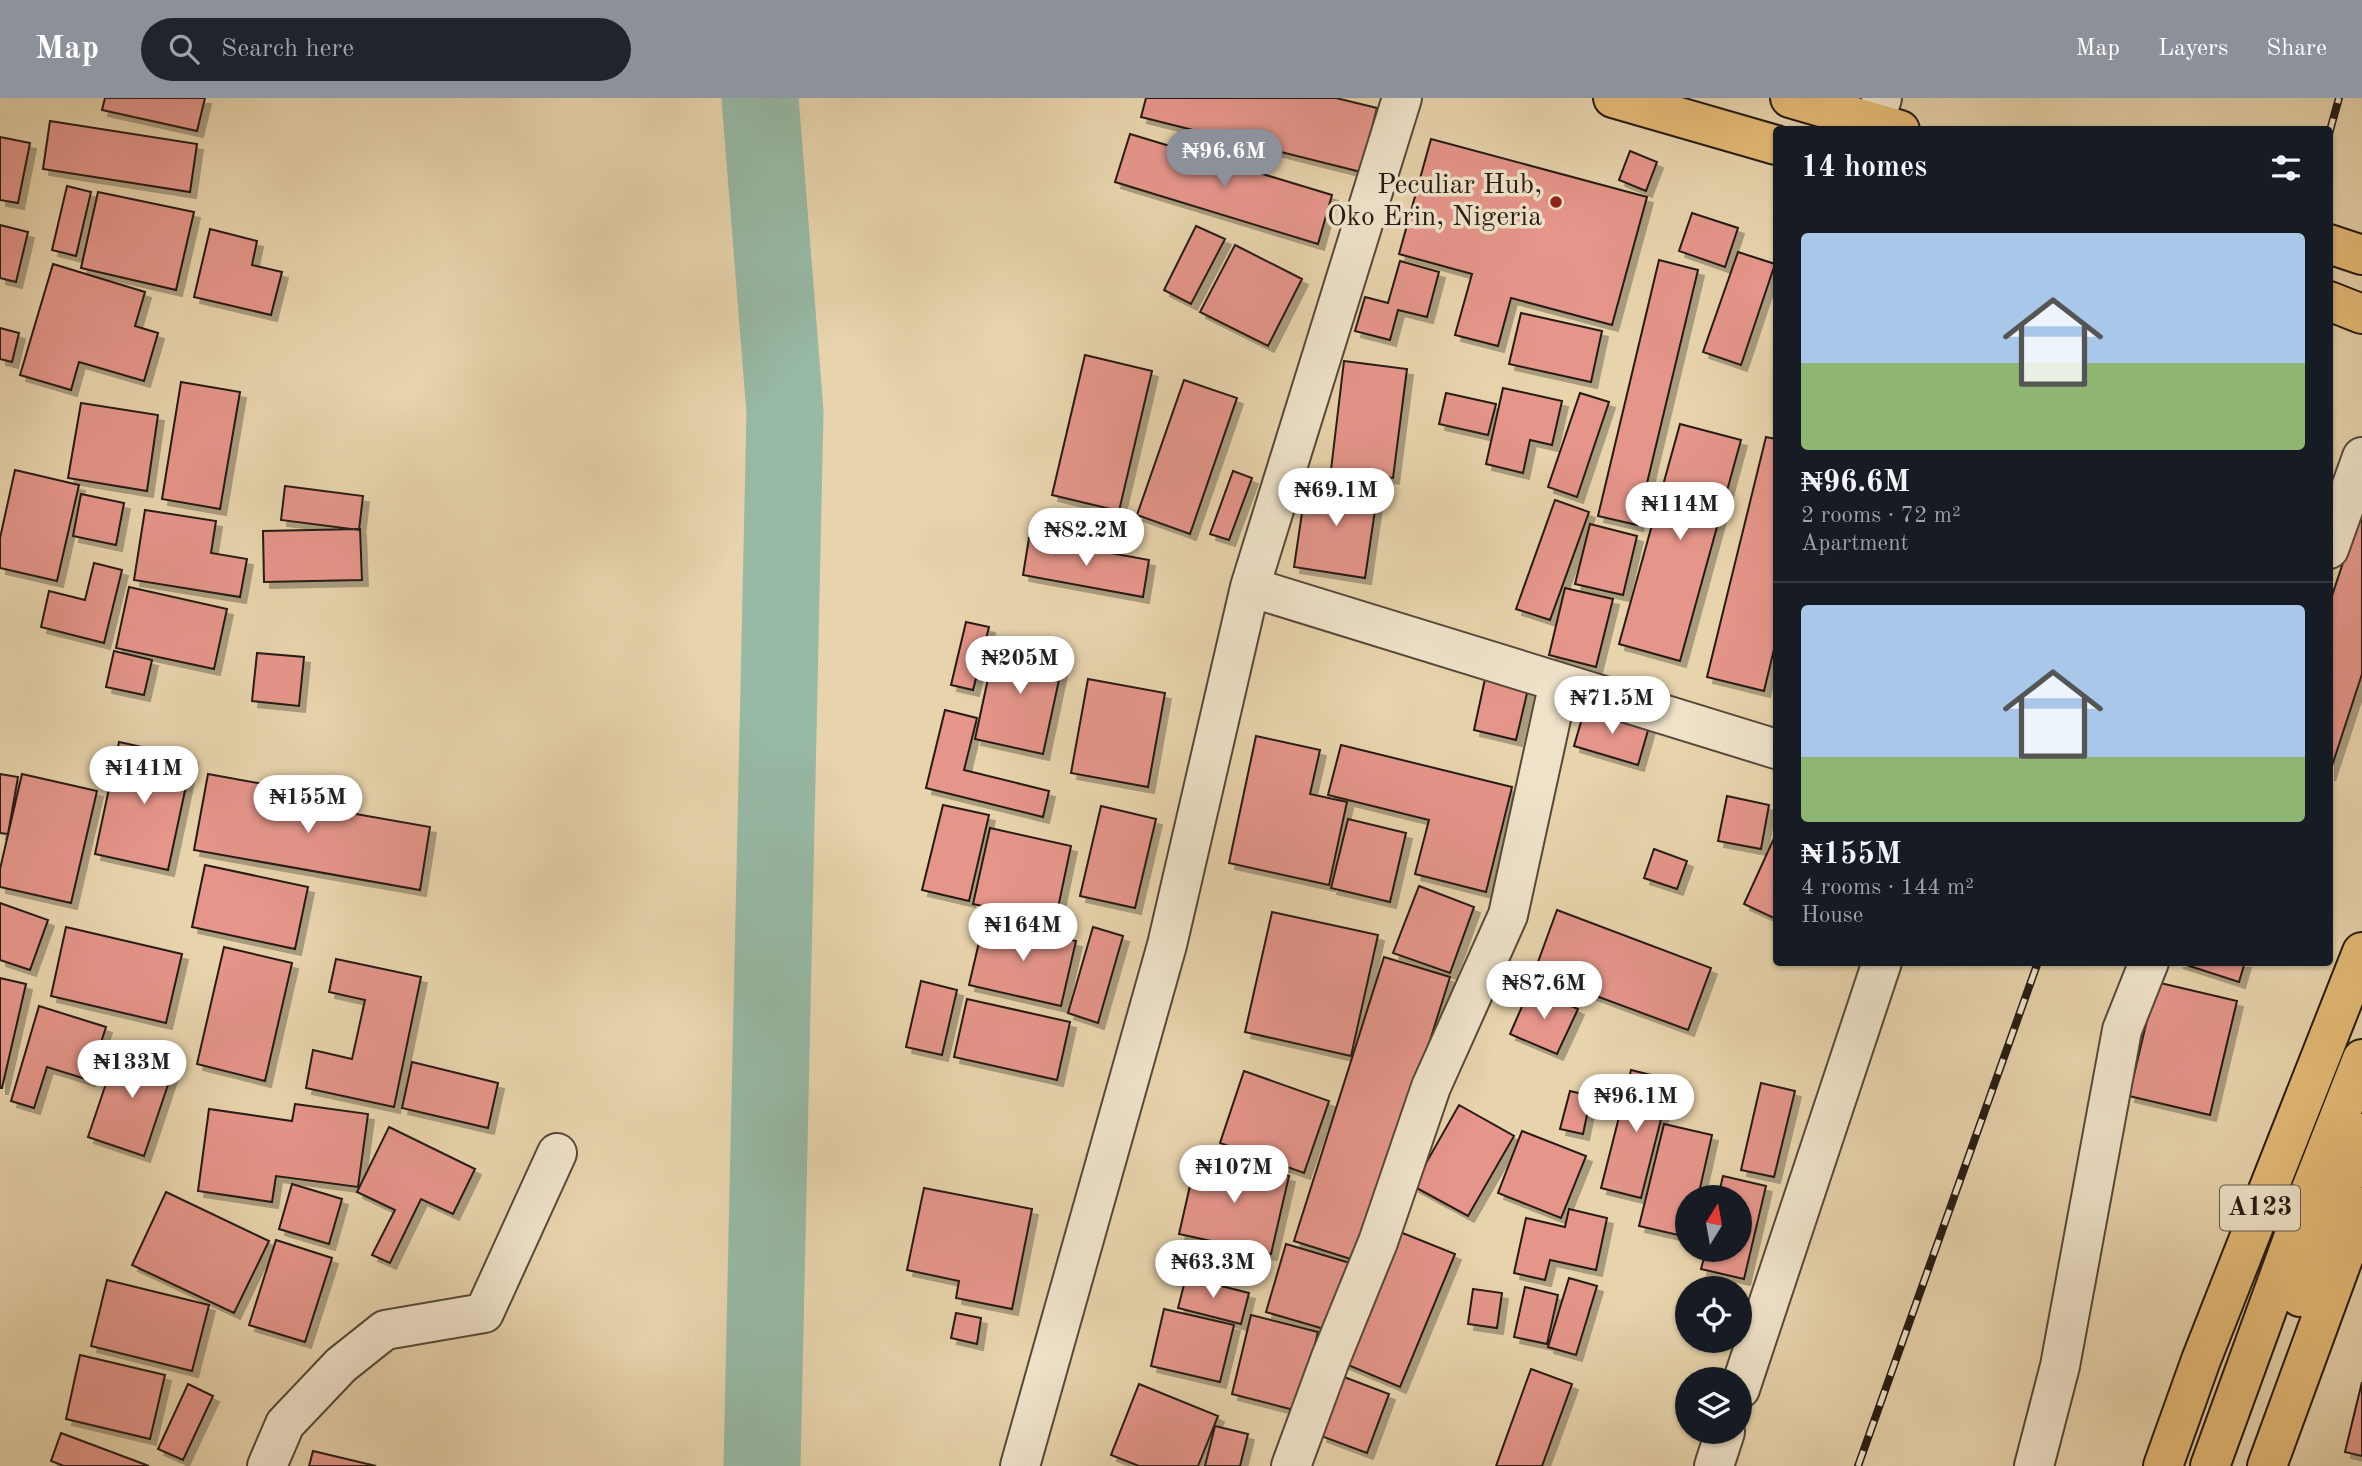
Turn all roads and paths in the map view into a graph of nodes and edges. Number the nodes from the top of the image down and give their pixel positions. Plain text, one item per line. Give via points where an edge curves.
1 (1402, 98) edge
2 (1613, 98) edge
3 (1790, 98) edge
4 (1886, 117) edge
5 (1773, 144) edge
6 (2333, 245) edge
7 (2362, 255) edge
8 (2333, 303) edge
9 (2362, 314) edge
10 (2362, 457) edge
11 (2333, 539) edge
12 (1250, 587) junction
13 (1559, 682) junction
14 (1773, 749) edge
15 (2362, 951) edge
16 (1881, 966) edge
17 (2147, 966) edge
18 (2362, 1059) edge
19 (2362, 1133) edge
20 (557, 1153) dead end
21 (2362, 1207) edge
22 (1747, 1367) edge
23 (1721, 1444) edge
24 (267, 1466) edge
25 (1020, 1466) edge
26 (1291, 1466) edge
27 (1714, 1466) edge
28 (2034, 1466) edge
29 (2163, 1466) edge
30 (2210, 1466) edge
31 (2236, 1466) edge
32 (2267, 1466) edge

1 - 12 street
2 - 5 highway
3 - 4 highway
6 - 7 highway
8 - 9 highway
10 - 11 street
12 - 13 street
12 - 25 street via 1167,945
13 - 14 street
13 - 26 street via 1508,915 1431,1087 1378,1242
15 - 29 highway, A123
16 - 22 street
17 - 28 street via 2122,1030 2060,1366
18 - 30 highway, A123
19 - 31 highway, A123
20 - 24 street via 484,1312 385,1330 341,1365 285,1424
21 - 32 highway
23 - 27 street

